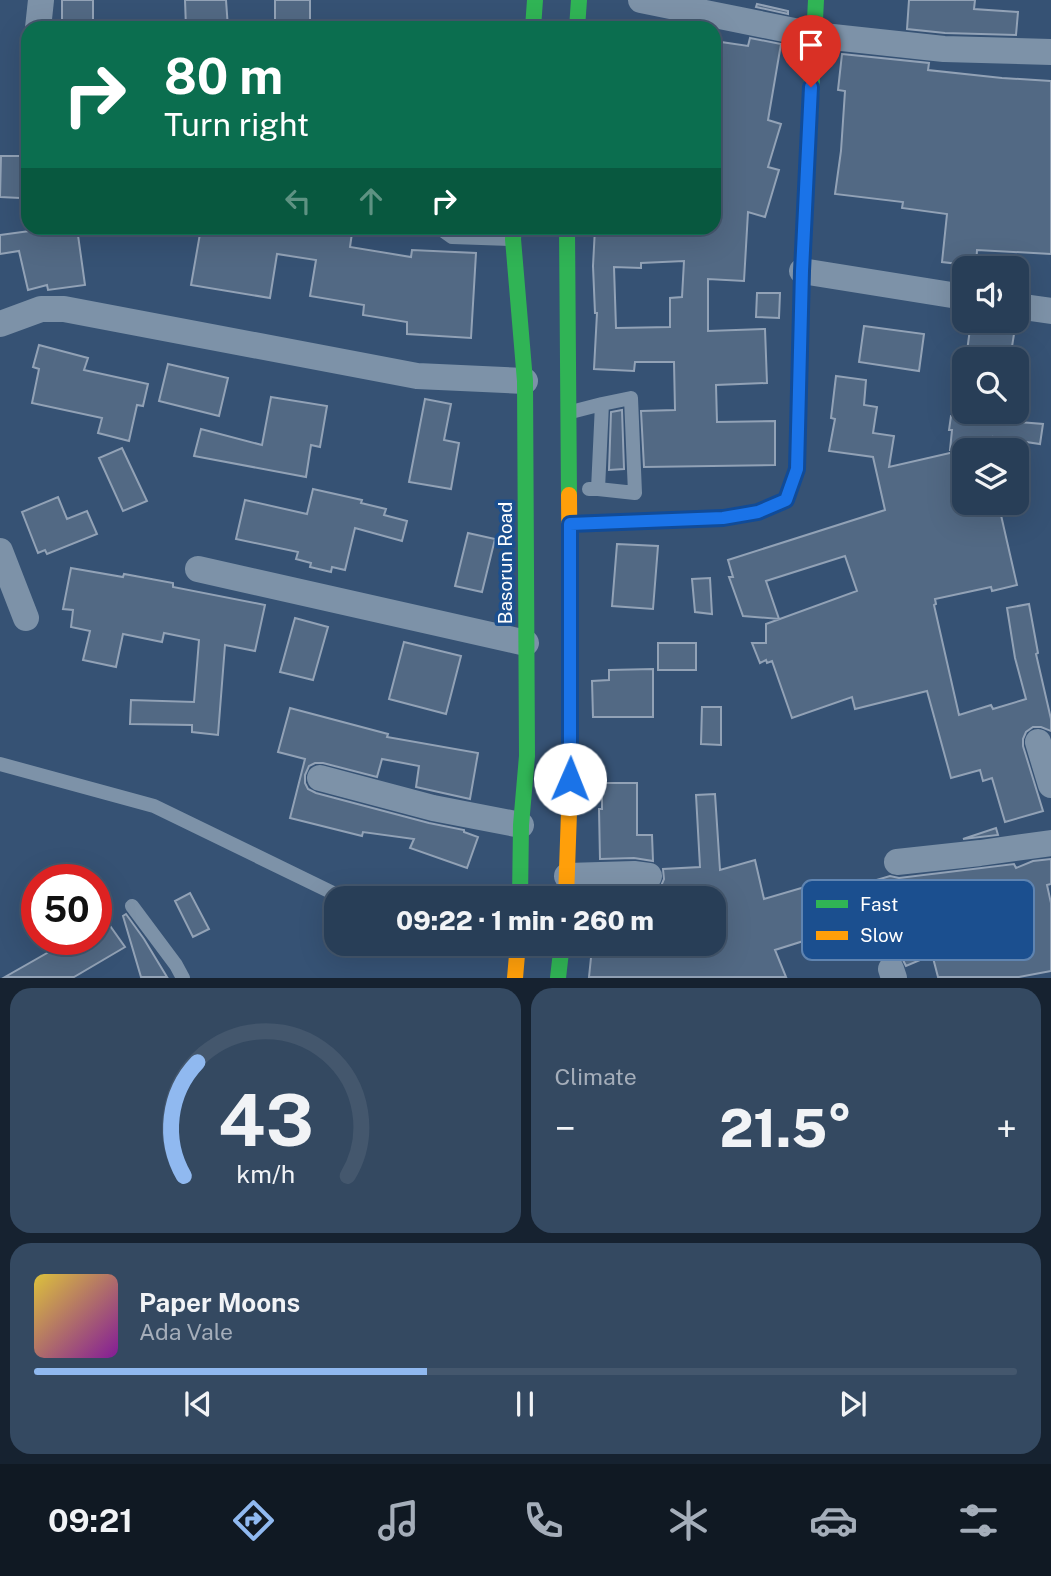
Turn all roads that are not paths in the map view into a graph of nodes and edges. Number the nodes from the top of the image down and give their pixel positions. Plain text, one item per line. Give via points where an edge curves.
1 (41, 0) edge
2 (535, 0) edge
3 (579, 0) edge
4 (641, 0) edge
5 (817, 0) edge
6 (39, 21) edge
7 (534, 21) edge
8 (578, 21) edge
9 (814, 35) junction
10 (1051, 52) edge
11 (449, 235) edge
12 (483, 235) edge
13 (514, 235) edge
14 (567, 235) edge
15 (802, 271) junction
16 (952, 296) edge
17 (1029, 308) edge
18 (1051, 311) edge
19 (0, 324) edge
20 (525, 381) junction
21 (602, 404) junction
22 (569, 412) junction
23 (570, 488) junction
24 (598, 489) junction
25 (570, 524) junction
26 (0, 551) edge
27 (198, 569) dead end
28 (26, 618) dead end
29 (526, 643) junction
30 (1038, 743) dead end
31 (0, 764) edge
32 (320, 778) dead end
33 (1051, 785) edge
34 (522, 825) junction
35 (1051, 843) edge
36 (897, 862) dead end
37 (649, 876) dead end
38 (520, 886) edge
39 (566, 886) edge
40 (571, 886) edge
41 (324, 889) edge
42 (132, 906) dead end
43 (517, 956) edge
44 (561, 956) edge
45 (183, 978) edge
46 (514, 978) edge
47 (558, 978) edge

1 - 6 street
2 - 7 main road
3 - 8 main road
4 - 9 street
5 - 9 main road
9 - 10 street via 944,49
9 - 15 main road
11 - 12 lane
13 - 20 main road, Basorun Road
14 - 22 main road
15 - 16 street
15 - 25 main road via 797,469 786,500 758,512 723,518
17 - 18 street
19 - 20 street via 41,309 64,309 417,376
20 - 29 main road, Basorun Road
21 - 22 lane
21 - 24 lane
21 - 24 lane via 631,398 635,493
22 - 23 main road
23 - 24 lane
23 - 25 main road
25 - 39 main road
26 - 28 street
27 - 29 street
29 - 34 main road, Basorun Road via 532,756
30 - 33 street
31 - 41 lane via 154,806
32 - 34 street via 433,808
34 - 38 main road, Basorun Road
35 - 36 street
37 - 40 street via 634,874
42 - 45 lane
43 - 46 main road
44 - 47 main road

